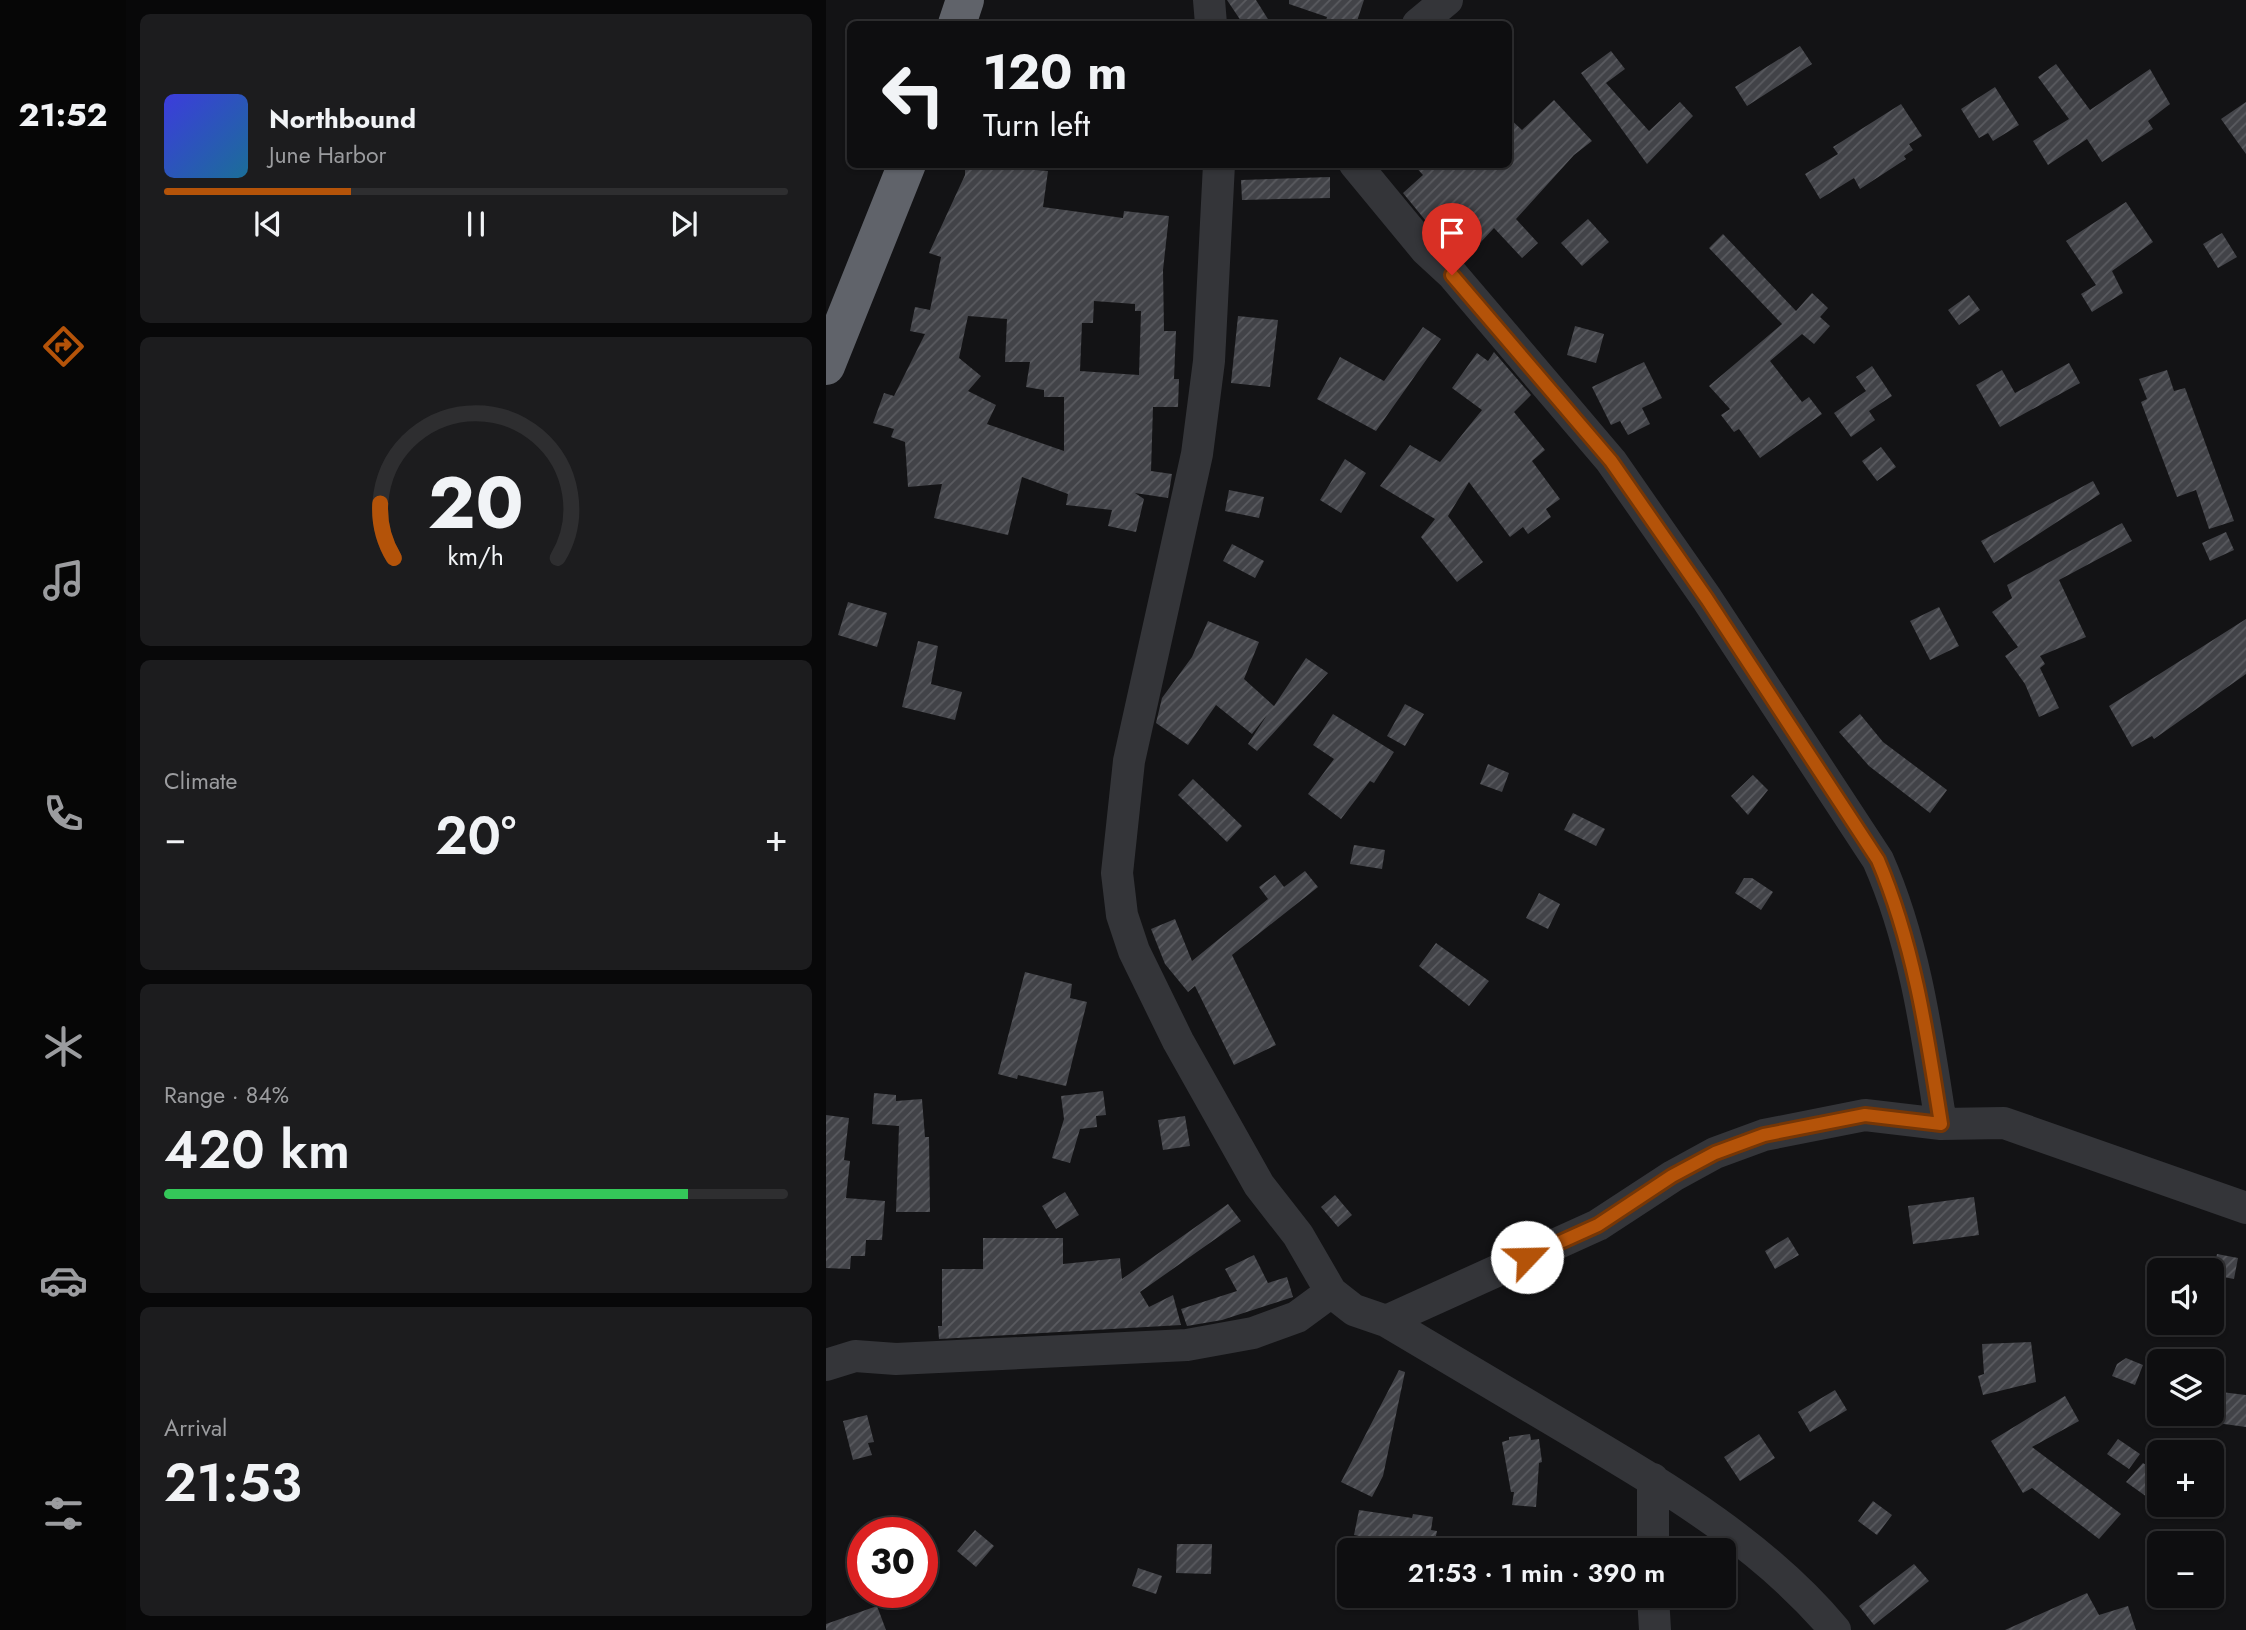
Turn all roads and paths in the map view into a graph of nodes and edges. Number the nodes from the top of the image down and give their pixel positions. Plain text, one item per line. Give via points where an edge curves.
1 (965, 0) edge
2 (1447, 0) edge
3 (958, 21) edge
4 (1422, 21) edge
5 (905, 168) edge
6 (1219, 168) edge
7 (1358, 168) edge
8 (826, 366) edge
9 (1941, 1124) junction
10 (2246, 1208) edge
11 (1331, 1292) junction
12 (1386, 1321) junction
13 (826, 1365) edge
14 (1653, 1479) junction
15 (1653, 1538) edge
16 (1654, 1608) edge
17 (1655, 1630) edge
18 (1835, 1630) edge

1 - 3 highway
2 - 4 street
5 - 8 highway
6 - 11 street via 1209,361 1197,454 1129,761 1117,873 1122,915 1134,951 1178,1041 1259,1185
7 - 9 street via 1611,461 1878,860 1895,899 1923,1005
9 - 10 street via 2004,1123
9 - 12 street via 1865,1115 1764,1135 1704,1158 1598,1225
11 - 12 street via 1354,1310
11 - 13 street via 1297,1317 1253,1333 1187,1345 896,1359 855,1356
12 - 14 street
14 - 15 street
14 - 18 street via 1731,1532 1814,1605
16 - 17 street

